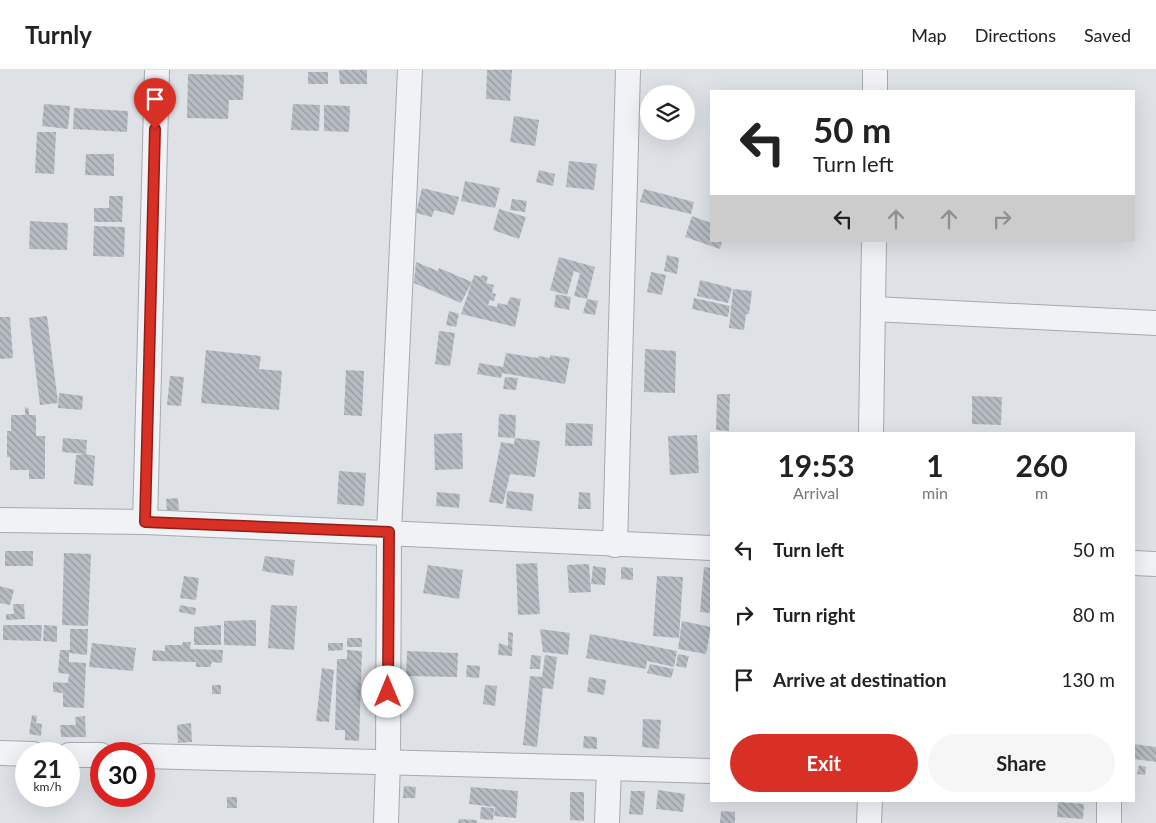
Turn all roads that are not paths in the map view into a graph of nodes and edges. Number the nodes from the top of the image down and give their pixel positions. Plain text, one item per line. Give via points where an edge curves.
1 (157, 70) edge
2 (410, 70) edge
3 (628, 70) edge
4 (875, 70) edge
5 (875, 90) edge
6 (874, 242) edge
7 (874, 310) junction
8 (1156, 323) edge
9 (871, 432) edge
10 (0, 520) edge
11 (145, 522) junction
12 (389, 532) junction
13 (615, 545) junction
14 (710, 548) edge
15 (1135, 563) edge
16 (1156, 564) edge
17 (0, 753) edge
18 (15, 753) edge
19 (155, 756) edge
20 (388, 762) junction
21 (608, 768) junction
22 (710, 771) edge
23 (870, 802) edge
24 (1109, 802) edge
25 (386, 823) edge
26 (607, 823) edge
27 (869, 823) edge
28 (1108, 823) edge

1 - 11 street
2 - 12 street
3 - 13 street
4 - 5 street
6 - 7 street
7 - 8 street
7 - 9 street
10 - 11 street
11 - 12 street
12 - 13 street
12 - 20 street
13 - 14 street
15 - 16 street
17 - 18 street
19 - 20 street
20 - 21 street
20 - 25 street
21 - 22 street
21 - 26 street
23 - 27 street
24 - 28 street

